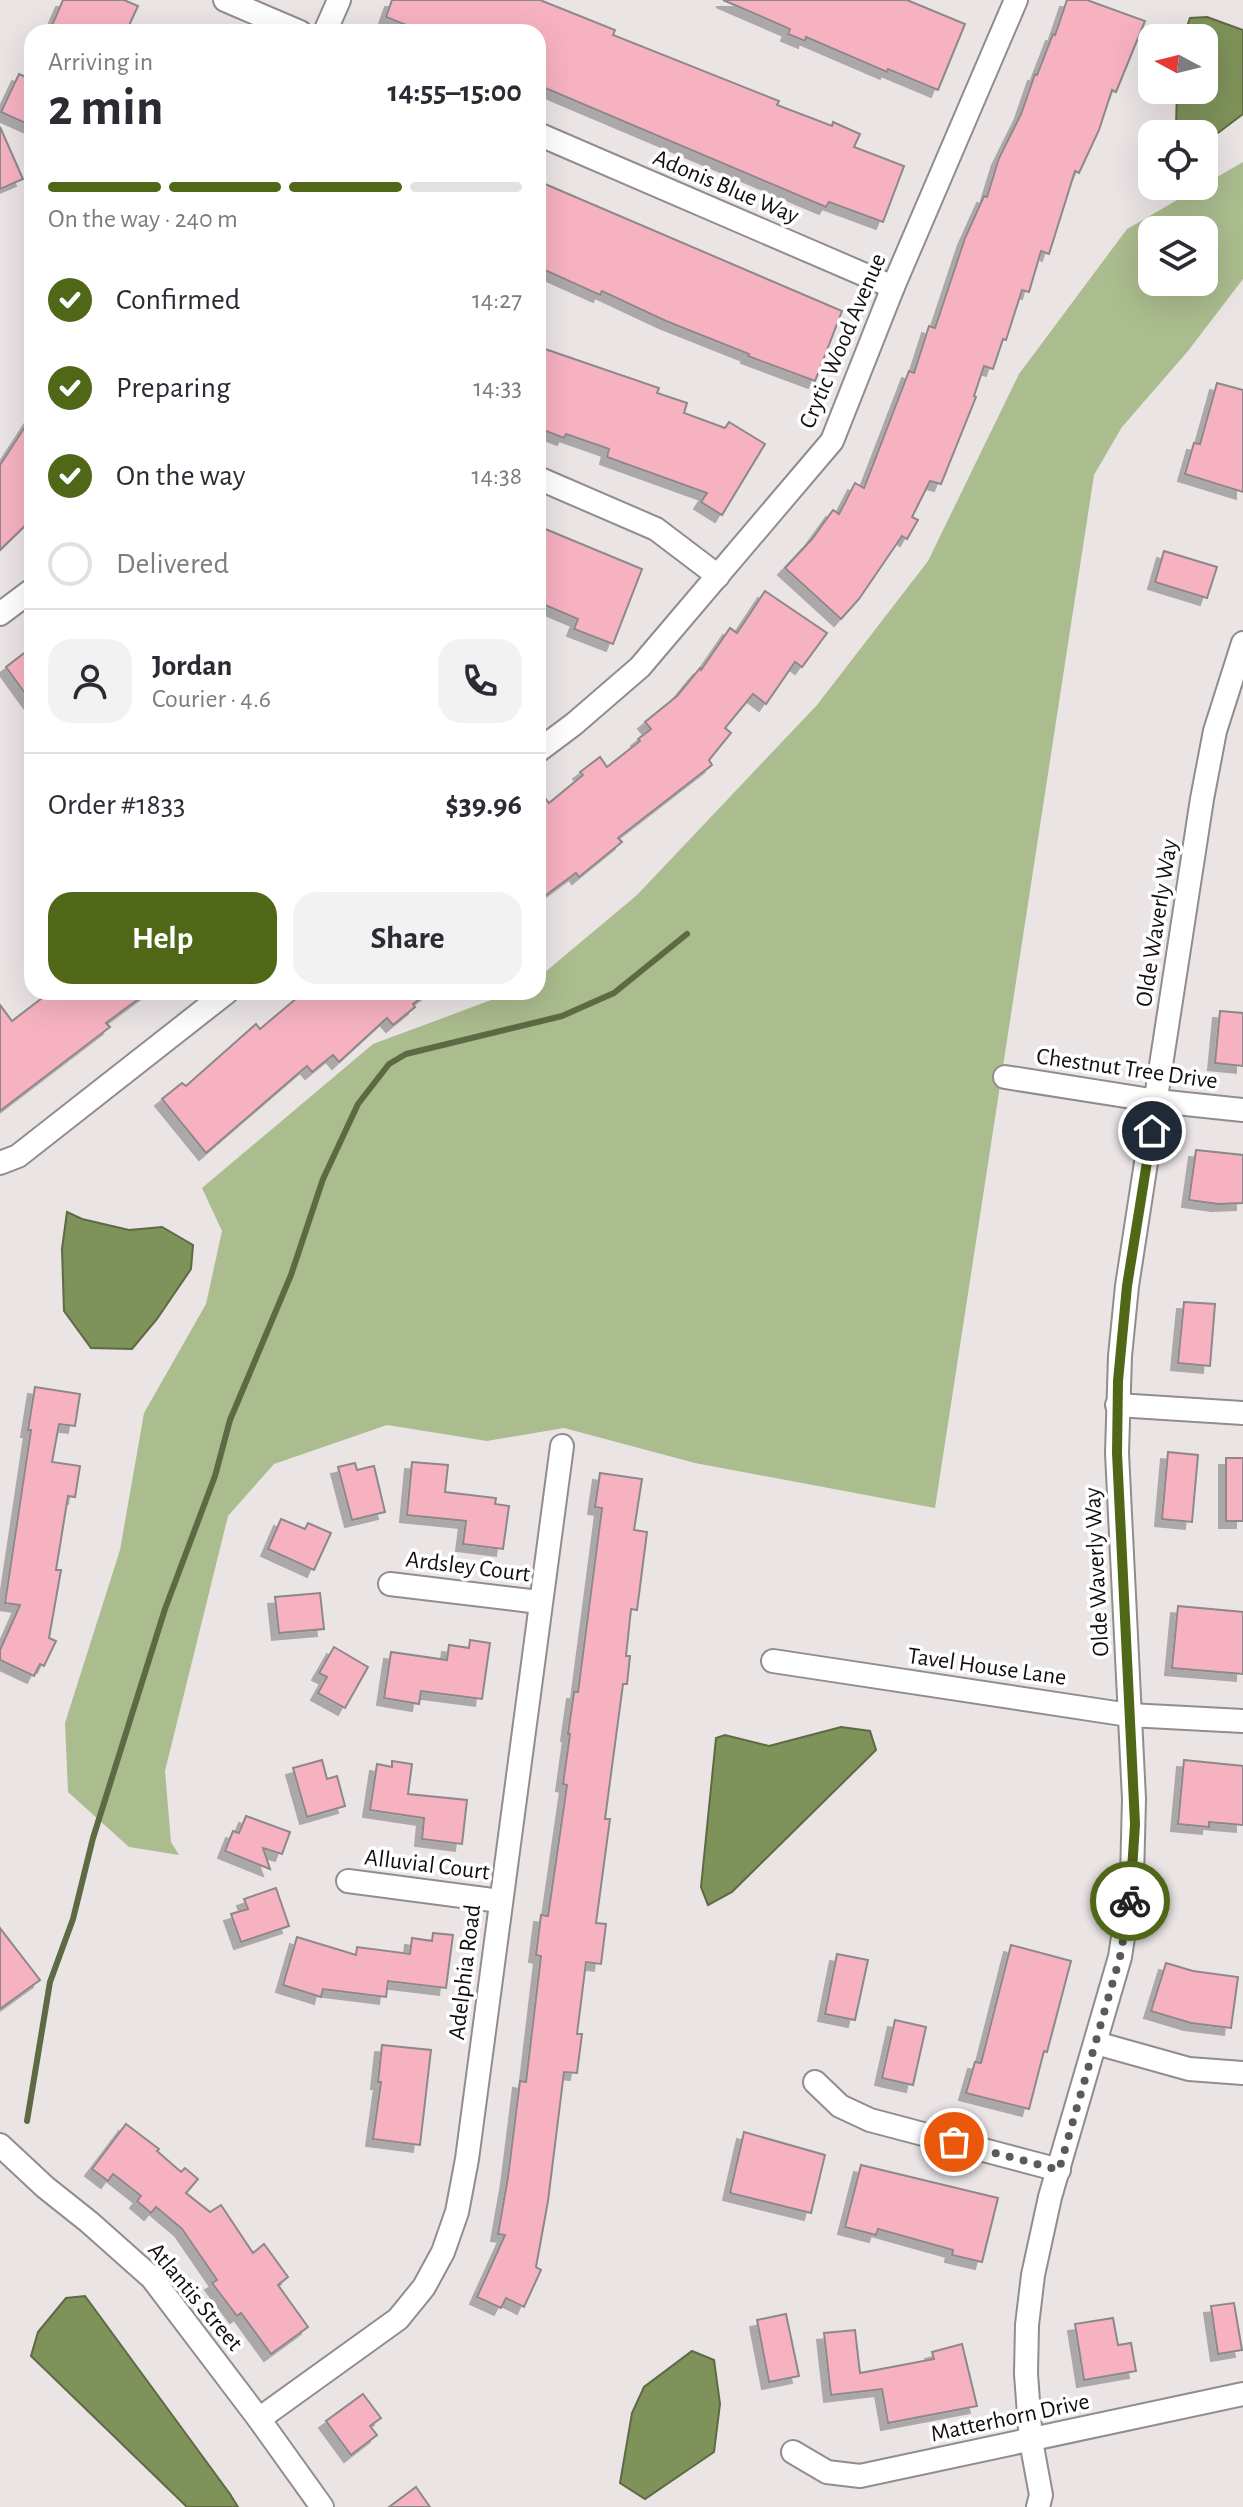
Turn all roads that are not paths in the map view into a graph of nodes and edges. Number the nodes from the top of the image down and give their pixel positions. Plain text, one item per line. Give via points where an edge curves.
1 (225, 0) edge
2 (339, 0) edge
3 (1016, 0) edge
4 (281, 24) edge
5 (328, 24) edge
6 (546, 137) edge
7 (893, 287) junction
8 (546, 481) edge
9 (718, 576) junction
10 (24, 596) edge
11 (0, 614) edge
12 (1243, 643) edge
13 (546, 745) edge
14 (217, 1000) edge
15 (1005, 1077) dead end
16 (1157, 1101) junction
17 (1243, 1110) edge
18 (0, 1163) edge
19 (1117, 1405) junction
20 (1243, 1413) edge
21 (562, 1446) dead end
22 (390, 1584) dead end
23 (539, 1602) junction
24 (773, 1661) dead end
25 (1129, 1715) junction
26 (1243, 1721) edge
27 (348, 1881) dead end
28 (500, 1901) junction
29 (1096, 2043) junction
30 (1243, 2073) edge
31 (815, 2082) dead end
32 (0, 2145) edge
33 (1059, 2170) junction
34 (1243, 2394) edge
35 (259, 2419) junction
36 (1031, 2441) junction
37 (793, 2452) dead end
38 (1043, 2503) edge
39 (322, 2507) edge

1 - 4 street
2 - 5 street
3 - 7 street, Crytic Wood Avenue
6 - 7 street, Adonis Blue Way
7 - 9 street, Crytic Wood Avenue via 832,441
8 - 9 street via 656,529
9 - 13 street, Crytic Wood Avenue via 640,667
10 - 11 street
12 - 16 street, Olde Waverly Way via 1215,731
14 - 18 street via 18,1156
15 - 16 street, Chestnut Tree Drive
16 - 17 street, Chestnut Tree Drive
16 - 19 street, Olde Waverly Way via 1127,1286
19 - 20 street
19 - 25 street, Olde Waverly Way
21 - 23 street, Adelphia Road
22 - 23 street, Ardsley Court
23 - 28 street, Adelphia Road
24 - 25 street, Tavel House Lane
25 - 26 street, Tavel House Lane
25 - 29 street, Olde Waverly Way via 1132,1878 1120,1957
27 - 28 street, Alluvial Court
28 - 35 street, Adelphia Road via 467,2159 443,2252 398,2319
29 - 30 street via 1189,2069
29 - 33 street, Olde Waverly Way
31 - 33 street via 840,2106 870,2120
32 - 35 street, Atlantis Street via 152,2278
33 - 36 street, Olde Waverly Way via 1029,2300 1026,2374
34 - 36 street, Matterhorn Drive
35 - 39 street, Atlantis Street
36 - 37 street, Matterhorn Drive via 860,2476 827,2472
36 - 38 street, Olde Waverly Way

